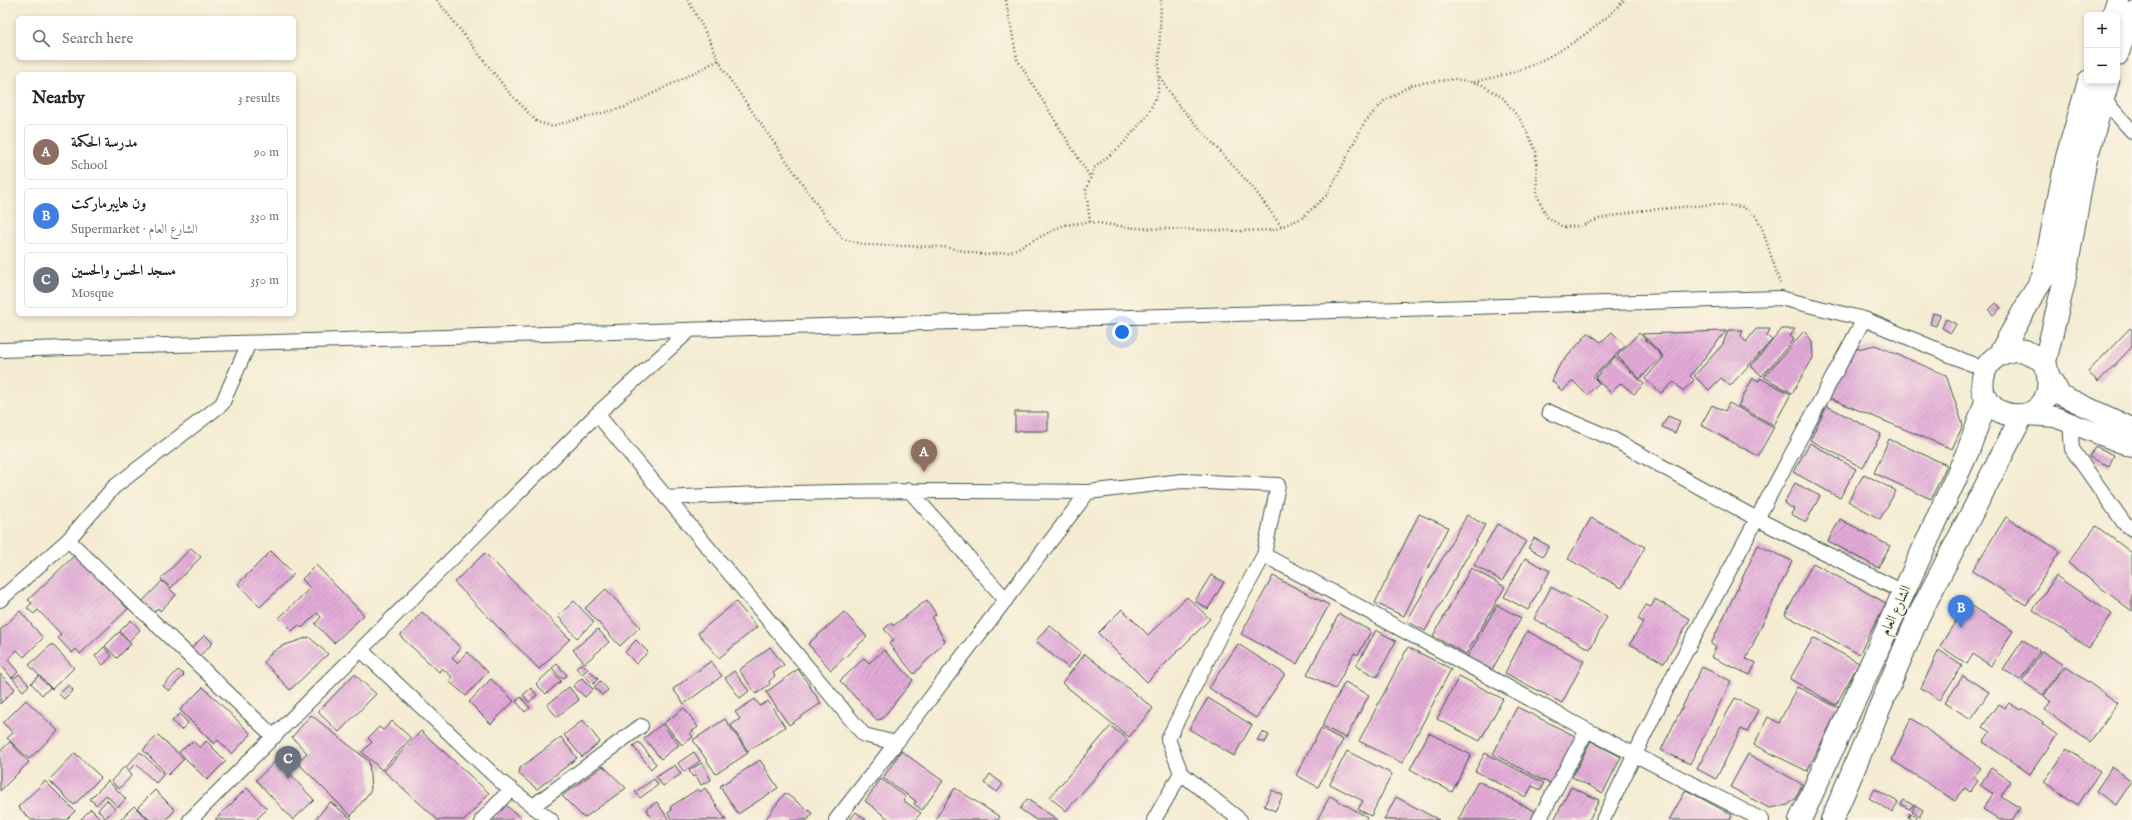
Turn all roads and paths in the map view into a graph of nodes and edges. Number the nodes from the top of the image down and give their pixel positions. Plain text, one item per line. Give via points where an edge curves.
1 (437, 0) edge
2 (688, 0) edge
3 (1006, 0) edge
4 (1161, 0) edge
5 (1624, 0) edge
6 (2118, 0) edge
7 (2114, 12) edge
8 (2132, 13) edge
9 (2120, 48) edge
10 (719, 60) junction
11 (1160, 77) junction
12 (1474, 82) junction
13 (2088, 84) edge
14 (2105, 90) edge
15 (2132, 131) edge
16 (1091, 178) junction
17 (1090, 222) junction
18 (1281, 226) junction
19 (1786, 300) junction
20 (1864, 319) junction
21 (690, 330) junction
22 (249, 343) junction
23 (0, 350) edge
24 (1992, 362) junction
25 (2046, 368) junction
26 (1987, 399) junction
27 (1548, 412) dead end
28 (597, 414) junction
29 (2024, 416) junction
30 (2070, 422) junction
31 (2132, 428) edge
32 (2132, 447) edge
33 (909, 490) junction
34 (1088, 492) junction
35 (666, 498) junction
36 (1757, 519) junction
37 (2132, 529) edge
38 (68, 540) junction
39 (1264, 555) junction
40 (0, 600) edge
41 (1006, 600) junction
42 (1899, 600) junction
43 (1918, 617) junction
44 (361, 650) junction
45 (641, 726) dead end
46 (1587, 730) junction
47 (274, 737) junction
48 (896, 744) junction
49 (1636, 755) junction
50 (1181, 773) junction
51 (511, 789) junction
52 (533, 806) junction
53 (190, 820) edge
54 (482, 820) edge
55 (551, 820) edge
56 (836, 820) edge
57 (1154, 820) edge
58 (1240, 820) edge
59 (1539, 820) edge
60 (1604, 820) edge
61 (1761, 820) edge
62 (1800, 820) edge
63 (1832, 820) edge

1 - 10 path via 507,90 537,122 551,126 626,107
2 - 10 path
3 - 16 path via 1018,59
4 - 11 path
5 - 12 path via 1596,26 1533,65
6 - 7 main road
8 - 9 main road
10 - 17 path via 781,155 843,239 866,244 944,247 985,255 1010,252 1064,225
11 - 16 path via 1158,93 1147,116 1121,146 1094,168
11 - 18 path via 1175,101 1254,189
12 - 18 path via 1455,79 1413,84 1384,101 1364,123 1328,194 1302,218
12 - 19 path via 1502,98 1522,122 1536,151 1537,195 1547,217 1563,227 1581,226 1598,219 1637,211 1715,204 1743,207 1756,216 1762,228
13 - 24 main road via 2067,157 2042,276
14 - 15 street
14 - 25 main road via 2085,163
16 - 17 path via 1086,190
17 - 18 path via 1134,228 1240,232 1274,230
19 - 20 street
19 - 21 street
20 - 24 street
20 - 36 street
21 - 22 street
21 - 28 street
22 - 23 street
22 - 38 street via 222,404 114,487
24 - 25 main road via 2016,350 2025,351
24 - 26 main road via 1983,385
25 - 29 main road via 2049,388 2045,399 2037,409
25 - 31 main road via 2061,396
26 - 29 main road via 2002,413
26 - 42 main road, الشارع العام via 1968,451
27 - 36 street via 1611,438
28 - 35 street
28 - 44 street
29 - 30 main road via 2056,417
29 - 43 main road, الشارع العام
30 - 32 main road
30 - 37 street via 2072,449 2124,523
33 - 34 street
33 - 35 street via 768,492
33 - 41 street
34 - 39 street via 1182,481 1278,485
34 - 41 street
35 - 48 street via 864,735
36 - 42 street
36 - 49 street via 1676,670
38 - 40 street
38 - 47 street
39 - 46 street
39 - 50 street via 1222,631 1168,739
41 - 48 street
42 - 43 main road
42 - 62 main road, الشارع العام
43 - 63 main road, الشارع العام
44 - 47 street
44 - 51 street
45 - 52 street
46 - 49 street
46 - 59 street
47 - 53 street
48 - 56 street
49 - 60 street
49 - 61 street
50 - 57 street
50 - 58 street
51 - 52 street
51 - 54 street
52 - 55 street

